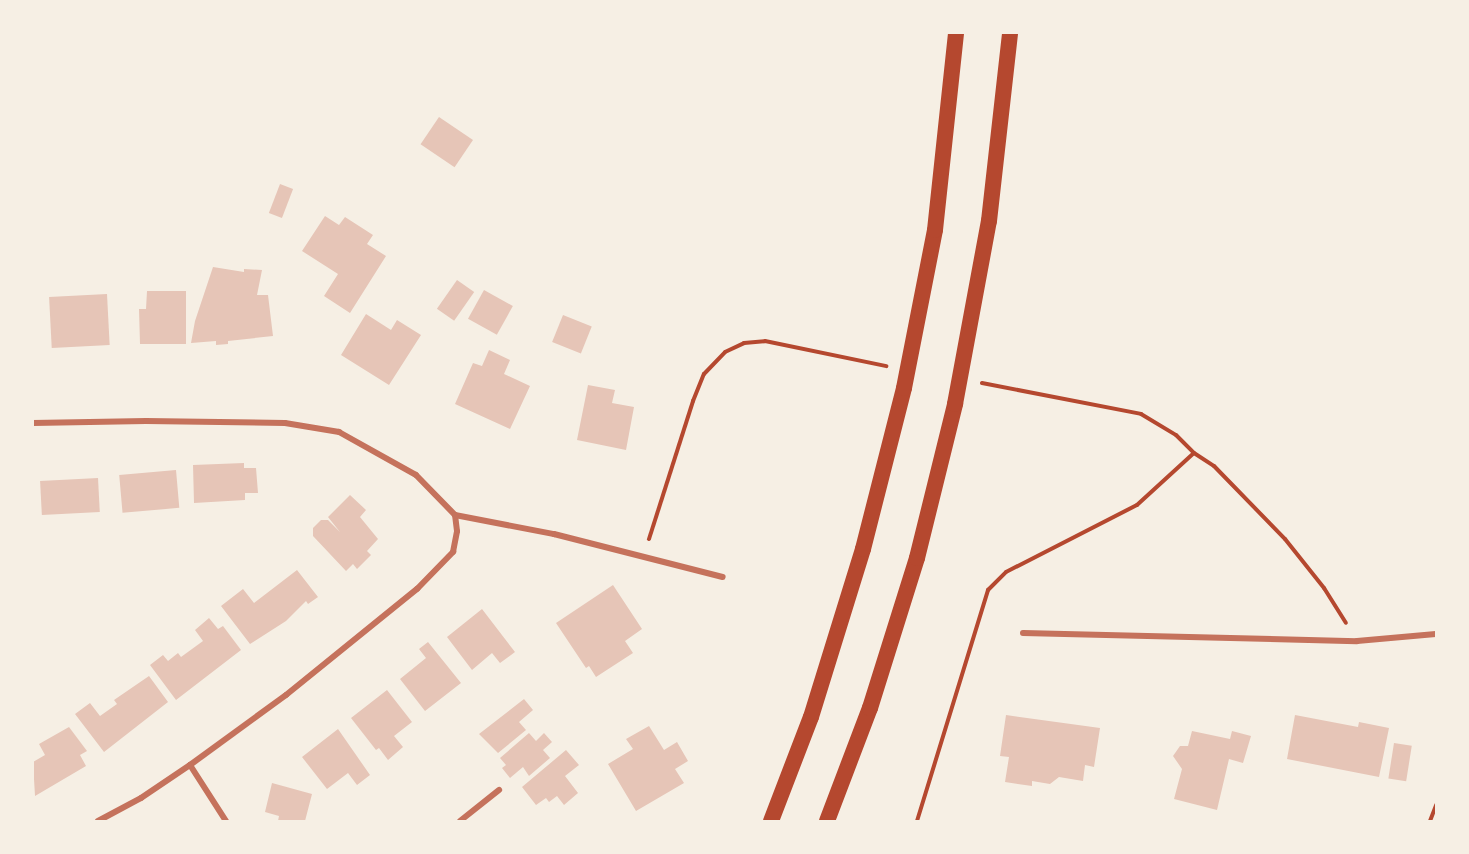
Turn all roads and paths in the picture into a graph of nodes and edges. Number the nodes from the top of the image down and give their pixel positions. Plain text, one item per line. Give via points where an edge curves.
1 (956, 33) edge
2 (1010, 33) edge
3 (877, 364) dead end
4 (1019, 390) dead end
5 (33, 423) edge
6 (454, 515) junction
7 (643, 557) junction
8 (723, 577) dead end
9 (1023, 633) dead end
10 (1436, 634) edge
11 (1357, 641) junction
12 (190, 765) junction
13 (499, 790) dead end
14 (1436, 805) edge
15 (98, 821) edge
16 (226, 821) edge
17 (460, 821) edge
18 (771, 821) edge
19 (827, 821) edge
20 (1430, 821) edge

1 - 18 highway via 935,230 904,388 863,549 822,683
2 - 19 highway via 989,221 955,404 916,558 870,708
3 - 7 path via 765,342 744,343 725,352 704,374 693,401
4 - 11 path via 1142,414 1176,435 1214,466 1285,539 1324,588
5 - 6 street via 285,423 339,432 416,475
6 - 7 street via 554,534
6 - 12 street via 457,531 453,552 436,572 347,647
7 - 8 street
9 - 11 street
10 - 11 street
12 - 15 street
12 - 16 street
13 - 17 street
14 - 20 path

